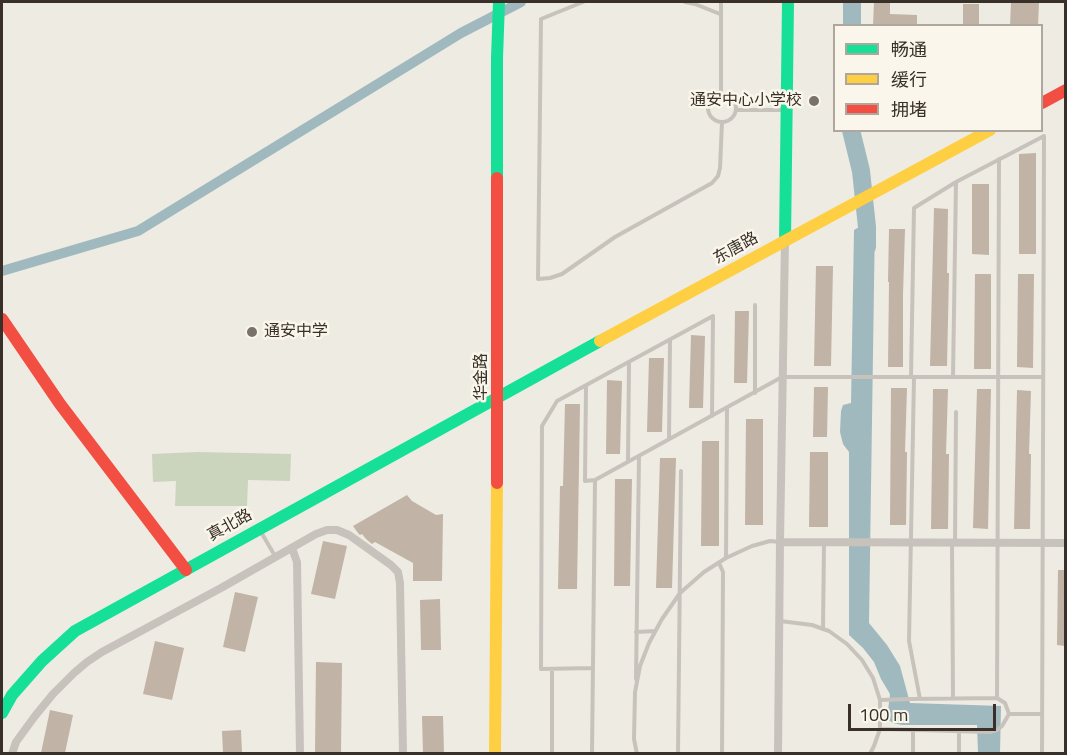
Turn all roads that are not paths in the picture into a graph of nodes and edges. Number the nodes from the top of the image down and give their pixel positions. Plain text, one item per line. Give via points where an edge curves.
1 (499, 2) edge
2 (583, 2) edge
3 (686, 2) edge
4 (721, 2) edge
5 (788, 2) edge
6 (695, 3) edge
7 (720, 14) junction
8 (1065, 90) edge
9 (720, 94) junction
10 (1043, 102) edge
11 (736, 110) junction
12 (786, 110) junction
13 (722, 122) junction
14 (986, 132) edge
15 (999, 159) junction
16 (956, 182) junction
17 (785, 241) junction
18 (754, 305) dead end
19 (2, 319) edge
20 (670, 340) junction
21 (629, 363) junction
22 (783, 377) junction
23 (913, 377) junction
24 (953, 377) junction
25 (1044, 377) junction
26 (997, 378) junction
27 (585, 387) junction
28 (755, 393) junction
29 (498, 397) junction
30 (727, 408) junction
31 (956, 412) dead end
32 (712, 416) junction
33 (669, 439) junction
34 (639, 456) junction
35 (628, 462) junction
36 (681, 471) dead end
37 (595, 480) junction
38 (259, 529) junction
39 (824, 541) junction
40 (780, 542) junction
41 (911, 542) junction
42 (954, 542) junction
43 (996, 542) junction
44 (1043, 543) junction
45 (1065, 543) edge
46 (292, 548) junction
47 (276, 557) junction
48 (726, 558) junction
49 (719, 562) junction
50 (186, 570) junction
51 (680, 593) junction
52 (779, 621) junction
53 (823, 629) junction
54 (656, 631) junction
55 (636, 632) junction
56 (592, 668) junction
57 (552, 669) junction
58 (635, 692) junction
59 (953, 698) junction
60 (997, 698) junction
61 (920, 699) junction
62 (880, 700) junction
63 (2, 713) edge
64 (1009, 714) junction
65 (1042, 714) junction
66 (880, 729) junction
67 (913, 730) junction
68 (959, 731) junction
69 (12, 753) edge
70 (300, 753) edge
71 (403, 753) edge
72 (495, 753) edge
73 (552, 753) edge
74 (592, 753) edge
75 (636, 753) edge
76 (678, 753) edge
77 (722, 753) edge
78 (778, 753) edge
79 (870, 753) edge
80 (913, 753) edge
81 (959, 753) edge
82 (1042, 753) edge

1 - 29 street, 华金路
2 - 13 lane via 541,19 538,279 562,274 615,237 712,183 720,168
3 - 6 lane
4 - 7 lane
5 - 12 street
6 - 7 lane
7 - 9 lane
8 - 10 street
9 - 11 lane via 730,96
9 - 13 lane via 710,101 708,110 713,119
11 - 12 lane
11 - 13 lane via 731,119
12 - 17 street
14 - 17 street, 东唐路
15 - 16 lane
15 - 25 lane via 1044,136
15 - 26 lane
16 - 23 lane via 914,208
16 - 24 lane
17 - 22 street
17 - 29 street, 东唐路
18 - 28 lane
19 - 50 street via 60,404
20 - 21 lane
20 - 32 lane via 713,316
20 - 33 lane
21 - 27 lane
21 - 35 lane
22 - 23 lane
22 - 28 lane
22 - 40 street
23 - 24 lane
23 - 41 lane
24 - 26 lane
25 - 26 lane
25 - 44 lane
26 - 43 lane
27 - 37 lane via 585,481
27 - 57 lane via 557,401 542,426 541,669
28 - 30 lane
29 - 38 street, 真北路
29 - 72 street, 华金路
30 - 32 lane
30 - 48 lane
31 - 42 lane
32 - 33 lane
33 - 34 lane
34 - 35 lane
34 - 55 lane
35 - 37 lane
36 - 51 lane
37 - 56 lane
38 - 47 lane
38 - 50 street, 真北路
39 - 40 street
39 - 41 street
39 - 53 lane
40 - 48 lane via 752,546
40 - 52 street
41 - 42 street
41 - 61 lane via 909,641
42 - 43 street
42 - 59 lane
43 - 44 street
43 - 60 lane
44 - 45 street
44 - 65 lane
46 - 47 street
46 - 70 street via 297,562
46 - 71 street via 327,530 337,530 398,572
47 - 69 street via 87,662 53,694
48 - 49 lane
49 - 51 lane
49 - 77 lane via 723,572
50 - 63 street, 真北路 via 75,631 42,661 12,695
51 - 54 lane
51 - 76 lane
52 - 53 lane
52 - 78 street
53 - 62 lane via 847,644 862,660
54 - 55 lane
54 - 58 lane via 640,666
55 - 58 lane
56 - 57 lane
56 - 74 lane
57 - 73 lane
58 - 75 lane
59 - 60 lane
59 - 61 lane
60 - 64 lane via 1005,703
61 - 62 lane
62 - 66 lane
64 - 65 lane
64 - 68 lane via 997,730
65 - 82 lane
66 - 67 lane
66 - 79 lane
67 - 68 lane
67 - 80 lane
68 - 81 lane

